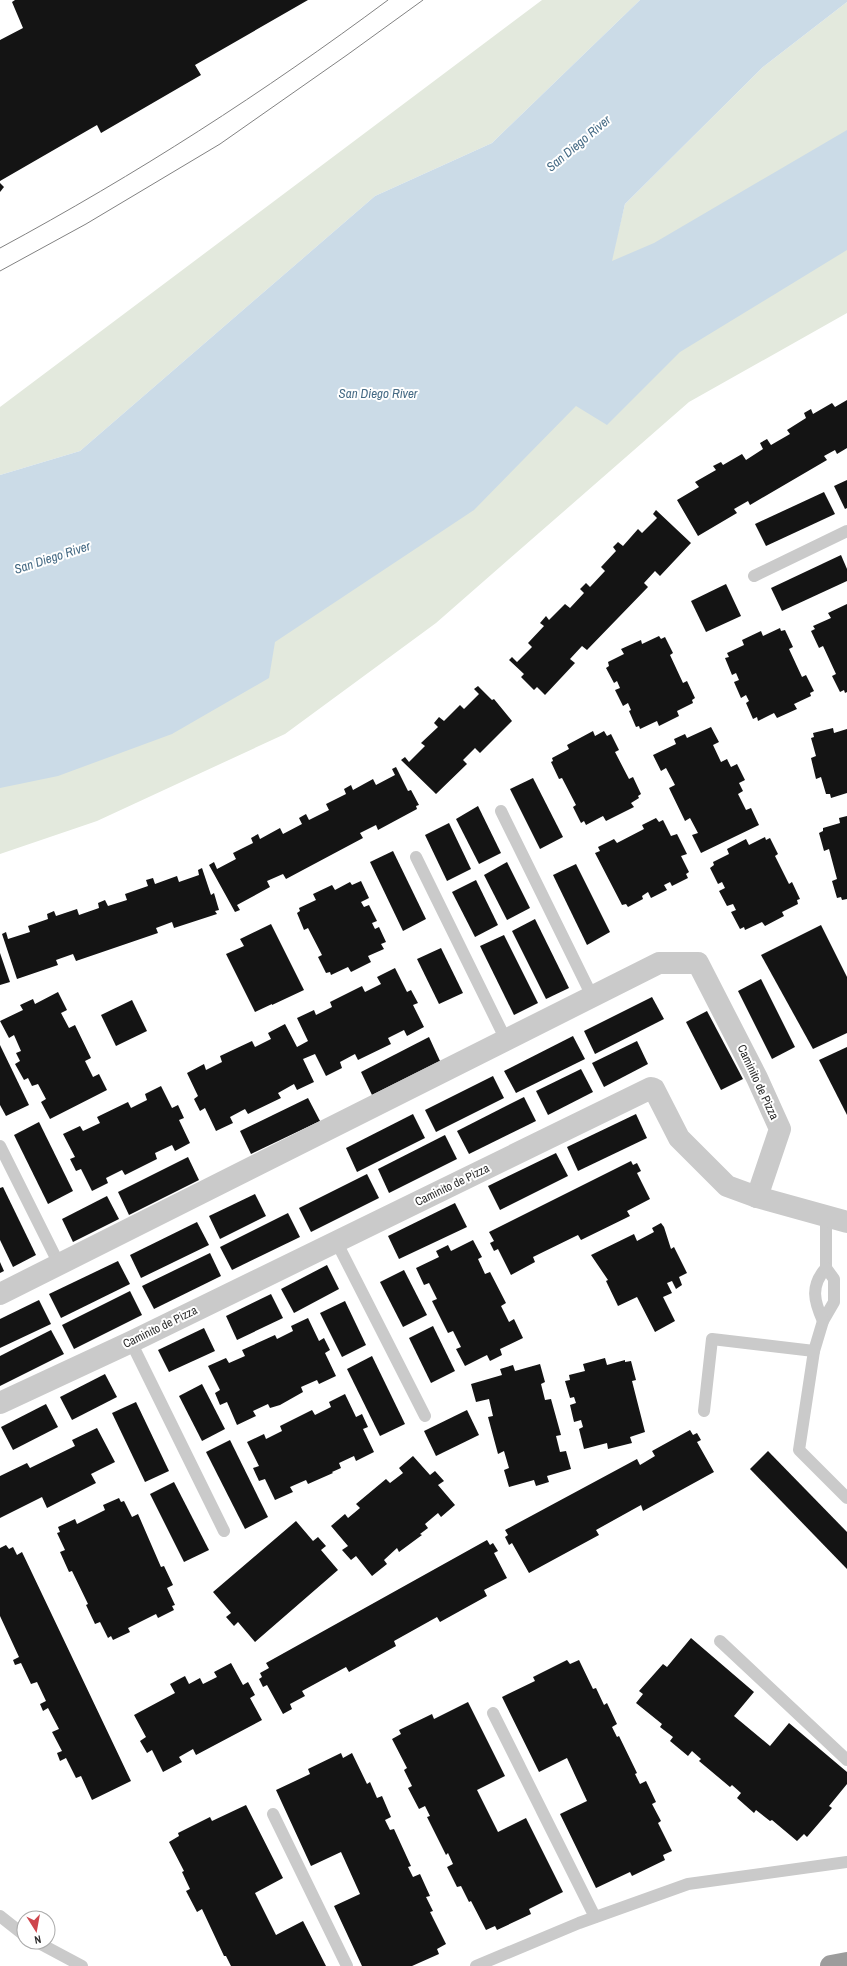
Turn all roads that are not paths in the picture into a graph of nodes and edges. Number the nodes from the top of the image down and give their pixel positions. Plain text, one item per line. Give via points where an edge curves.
1 (847, 531) edge
2 (754, 576) dead end
3 (501, 811) dead end
4 (416, 857) dead end
5 (592, 996) junction
6 (506, 1040) junction
7 (0, 1146) edge
8 (757, 1197) junction
9 (826, 1217) junction
10 (847, 1222) edge
11 (336, 1241) junction
12 (59, 1264) junction
13 (826, 1268) junction
14 (0, 1294) edge
15 (823, 1321) junction
16 (131, 1342) junction
17 (814, 1352) junction
18 (0, 1403) edge
19 (704, 1411) dead end
20 (425, 1416) dead end
21 (847, 1498) edge
22 (224, 1531) dead end
23 (720, 1640) dead end
24 (493, 1713) dead end
25 (847, 1760) edge
26 (273, 1814) dead end
27 (847, 1862) edge
28 (0, 1916) edge
29 (595, 1917) junction
30 (16, 1929) edge
31 (52, 1950) edge
32 (847, 1963) edge
33 (82, 1966) edge
34 (347, 1966) edge
35 (476, 1966) edge
36 (831, 1966) edge

1 - 2 lane
3 - 5 lane
4 - 6 lane
5 - 6 street, Caminito de Pizza
5 - 8 street, Caminito de Pizza via 659,963 698,963 780,1129
6 - 12 street, Caminito de Pizza
7 - 12 lane
8 - 9 street
8 - 11 street, Caminito de Pizza via 727,1186 679,1138 651,1088
9 - 10 street
9 - 13 lane
11 - 16 street, Caminito de Pizza
11 - 20 lane
12 - 14 street, Caminito de Pizza
13 - 15 lane via 818,1277 815,1302
13 - 15 lane via 834,1279 834,1302
15 - 17 lane
16 - 18 street, Caminito de Pizza
16 - 22 lane
17 - 19 lane via 712,1339
17 - 21 lane via 799,1450
23 - 25 lane
24 - 29 lane
26 - 34 lane
27 - 29 lane via 688,1884
28 - 30 lane
29 - 35 lane
31 - 33 lane
32 - 36 highway

